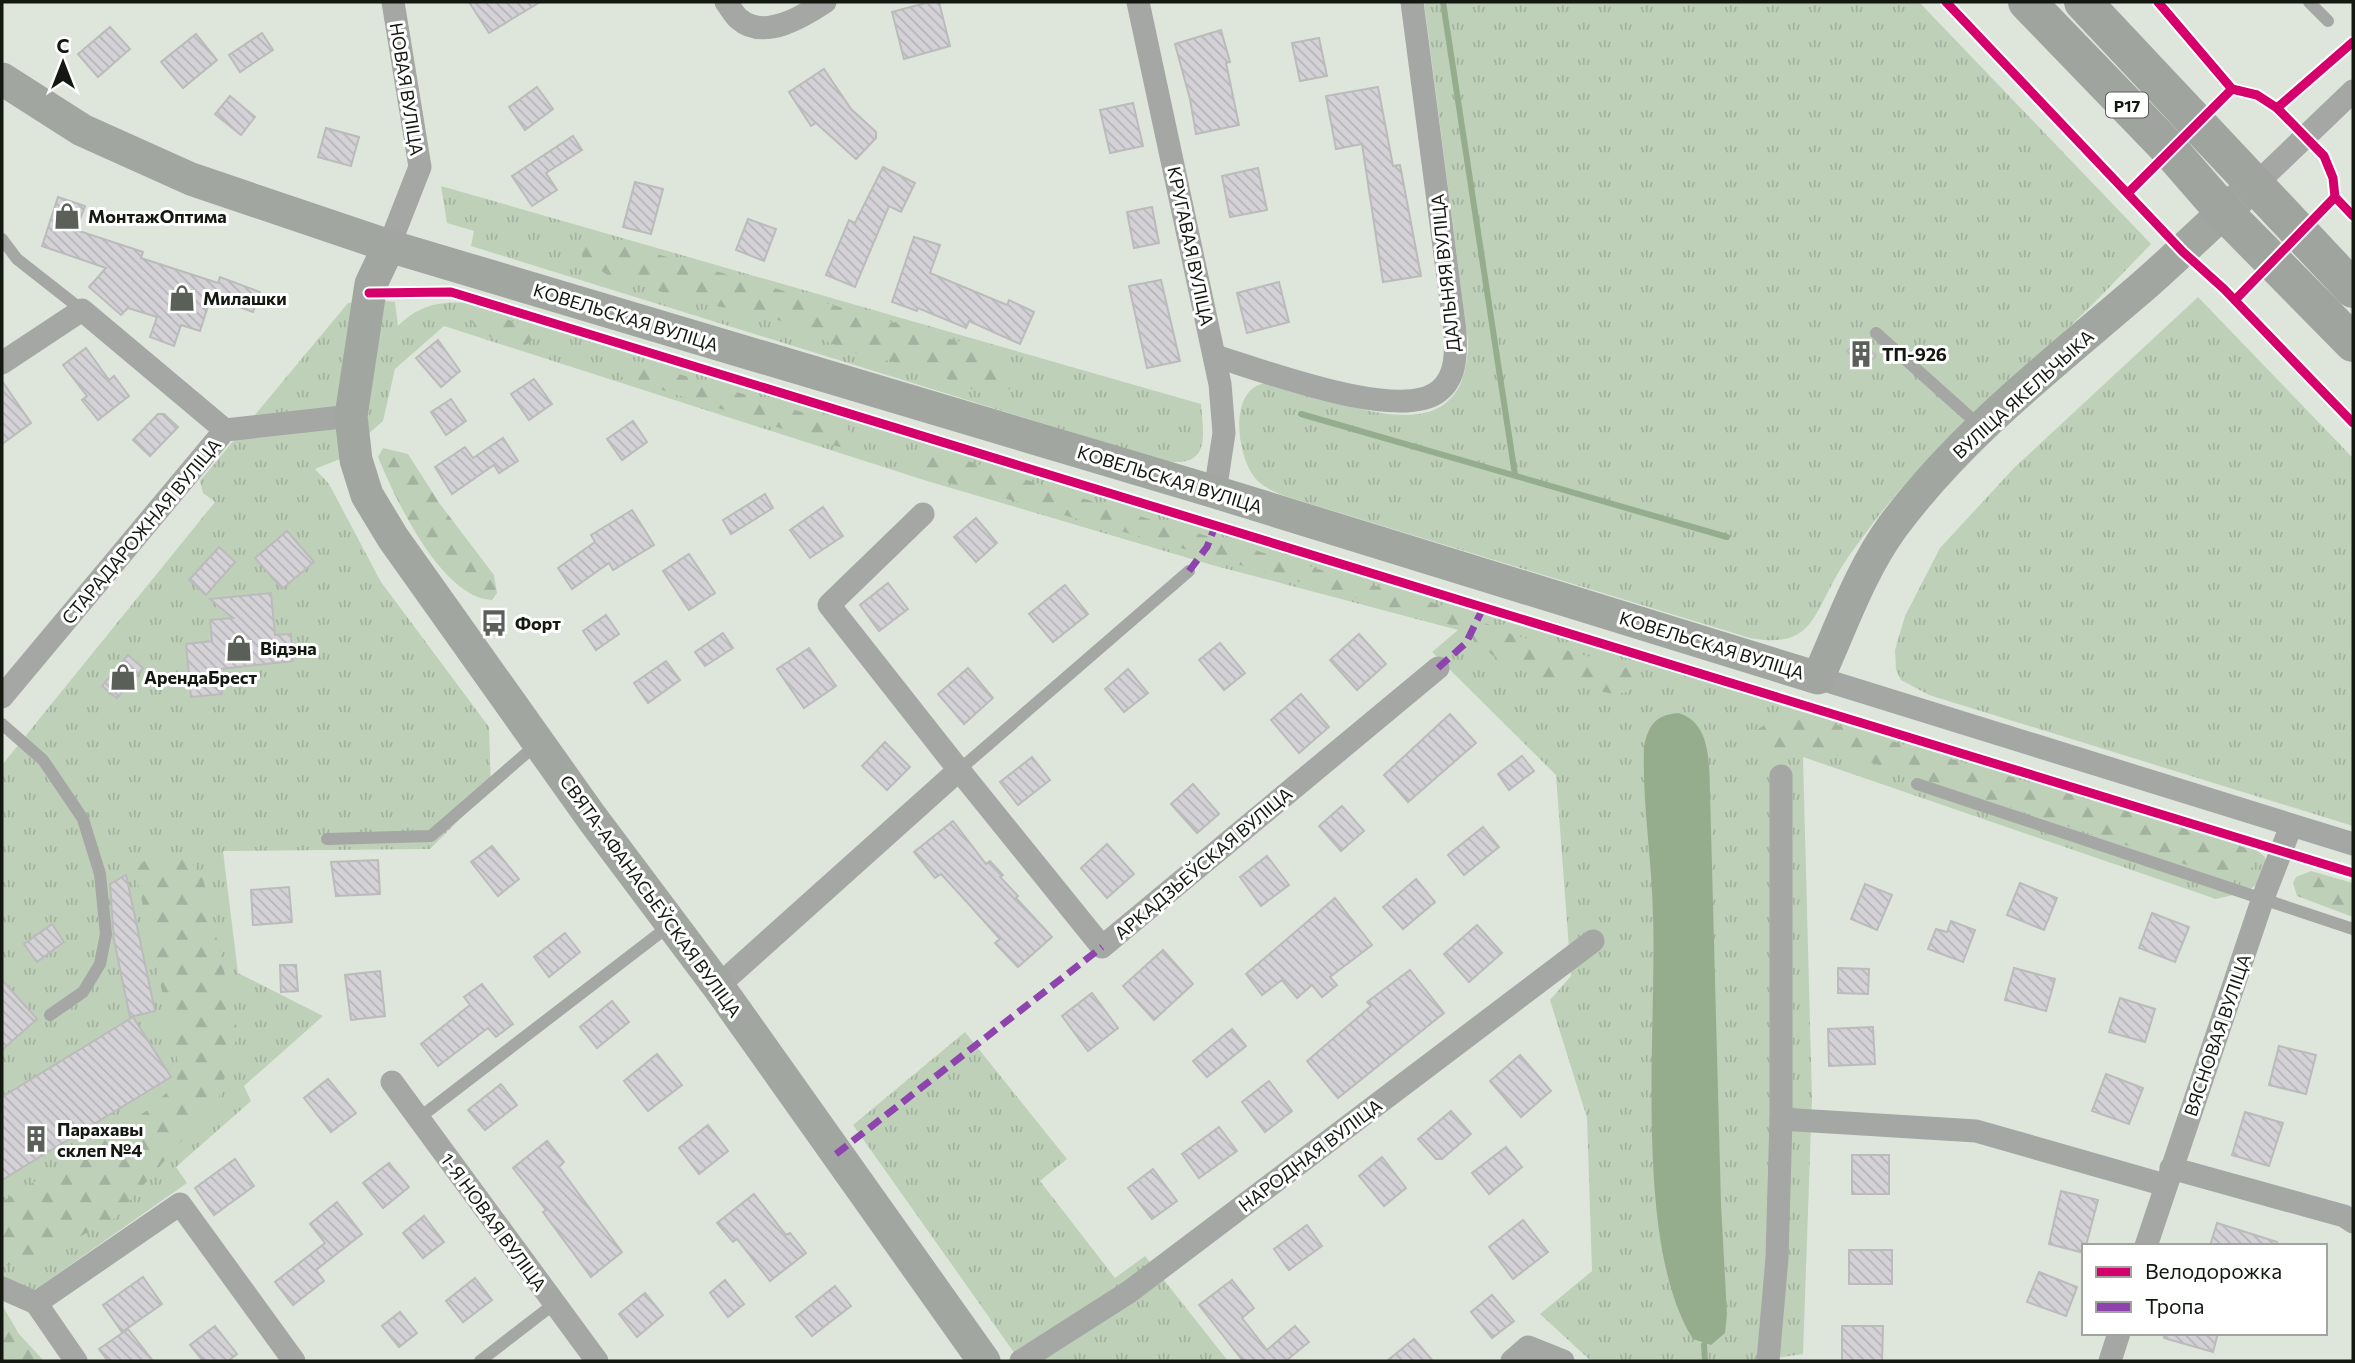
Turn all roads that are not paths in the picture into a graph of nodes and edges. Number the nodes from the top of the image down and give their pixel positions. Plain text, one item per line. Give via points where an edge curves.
1 (393, 2) edge
2 (726, 2) edge
3 (825, 2) edge
4 (1138, 2) edge
5 (1412, 2) edge
6 (2027, 2) edge
7 (2083, 2) edge
8 (2309, 2) edge
9 (2328, 21) dead end
10 (2, 79) edge
11 (2353, 91) edge
12 (2256, 184) junction
13 (2224, 212) junction
14 (2, 239) edge
15 (389, 246) junction
16 (2353, 289) edge
17 (82, 310) junction
18 (1876, 333) dead end
19 (2353, 343) edge
20 (1215, 356) junction
21 (2, 363) edge
22 (351, 416) junction
23 (1981, 427) junction
24 (225, 430) junction
25 (1215, 492) junction
26 (923, 514) dead end
27 (1189, 571) dead end
28 (1438, 668) dead end
29 (1818, 678) junction
30 (2, 697) edge
31 (2, 724) edge
32 (540, 742) junction
33 (959, 770) junction
34 (1781, 776) dead end
35 (1917, 784) dead end
36 (2291, 825) junction
37 (327, 839) dead end
38 (2353, 844) edge
39 (2263, 898) junction
40 (672, 923) junction
41 (2353, 929) edge
42 (1593, 941) dead end
43 (718, 986) junction
44 (50, 1015) dead end
45 (392, 1082) dead end
46 (419, 1118) junction
47 (1781, 1118) junction
48 (2168, 1176) junction
49 (2353, 1223) edge
50 (2147, 1244) edge
51 (2, 1288) edge
52 (36, 1303) junction
53 (554, 1304) junction
54 (2118, 1335) edge
55 (76, 1361) edge
56 (294, 1361) edge
57 (480, 1361) edge
58 (597, 1361) edge
59 (984, 1361) edge
60 (1021, 1361) edge
61 (1512, 1361) edge
62 (1563, 1361) edge
63 (1768, 1361) edge
64 (2110, 1361) edge

1 - 15 street, НОВАЯ ВУЛІЦА via 420,167
2 - 3 street via 740,21 759,27 779,26
4 - 20 street, КРУГАВАЯ ВУЛІЦА
5 - 20 street, ДАЛЬНЯЯ ВУЛІЦА via 1455,331 1450,379 1439,392 1423,400 1385,403
6 - 13 highway, Р17
7 - 12 highway, Р17
8 - 9 lane
10 - 15 main road, КОВЕЛЬСКАЯ ВУЛІЦА via 82,130 191,179
11 - 12 street
12 - 13 main road, ВУЛІЦА ЯКЕЛЬЧЫКА
12 - 16 highway, Р17
13 - 19 highway, Р17
13 - 23 main road, ВУЛІЦА ЯКЕЛЬЧЫКА
14 - 17 lane via 17,259
15 - 22 main road, НОВАЯ ВУЛІЦА via 371,284
15 - 25 main road, КОВЕЛЬСКАЯ ВУЛІЦА
17 - 21 street
17 - 24 street
18 - 23 lane
20 - 25 street, КРУГАВАЯ ВУЛІЦА via 1224,433
22 - 24 street, СТАРАДАРОЖНАЯ ВУЛІЦА
22 - 32 main road, СВЯТА-АФАНАСЬЕЎСКАЯ ВУЛІЦА via 356,460 367,495
23 - 29 main road, ВУЛІЦА ЯКЕЛЬЧЫКА via 1893,527 1867,569
24 - 30 street, СТАРАДАРОЖНАЯ ВУЛІЦА
25 - 29 main road, КОВЕЛЬСКАЯ ВУЛІЦА
26 - 33 street via 829,605
27 - 33 lane
28 - 33 street, АРКАДЗЬЕЎСКАЯ ВУЛІЦА via 1102,947
29 - 36 street, КОВЕЛЬСКАЯ ВУЛІЦА
31 - 44 lane via 43,760 83,819 100,874 106,934 100,964 83,992
32 - 37 lane via 431,836
32 - 40 main road, СВЯТА-АФАНАСЬЕЎСКАЯ ВУЛІЦА
33 - 43 street
34 - 47 street
35 - 39 lane
36 - 38 street, КОВЕЛЬСКАЯ ВУЛІЦА
36 - 39 street, ВЯСНОВАЯ ВУЛІЦА
39 - 41 lane
39 - 48 street, ВЯСНОВАЯ ВУЛІЦА
40 - 43 main road, СВЯТА-АФАНАСЬЕЎСКАЯ ВУЛІЦА
40 - 46 lane
42 - 60 street, НАРОДНАЯ ВУЛІЦА via 1129,1292
43 - 59 main road, СВЯТА-АФАНАСЬЕЎСКАЯ ВУЛІЦА
45 - 46 street, 1-Я НОВАЯ ВУЛІЦА
46 - 53 street, 1-Я НОВАЯ ВУЛІЦА
47 - 48 street via 1976,1131
47 - 63 street
48 - 49 street via 2344,1216
48 - 50 street, ВЯСНОВАЯ ВУЛІЦА
51 - 52 street
52 - 55 street
52 - 56 street via 180,1204
53 - 57 lane
53 - 58 street, 1-Я НОВАЯ ВУЛІЦА
54 - 64 street
61 - 62 street via 1528,1347

